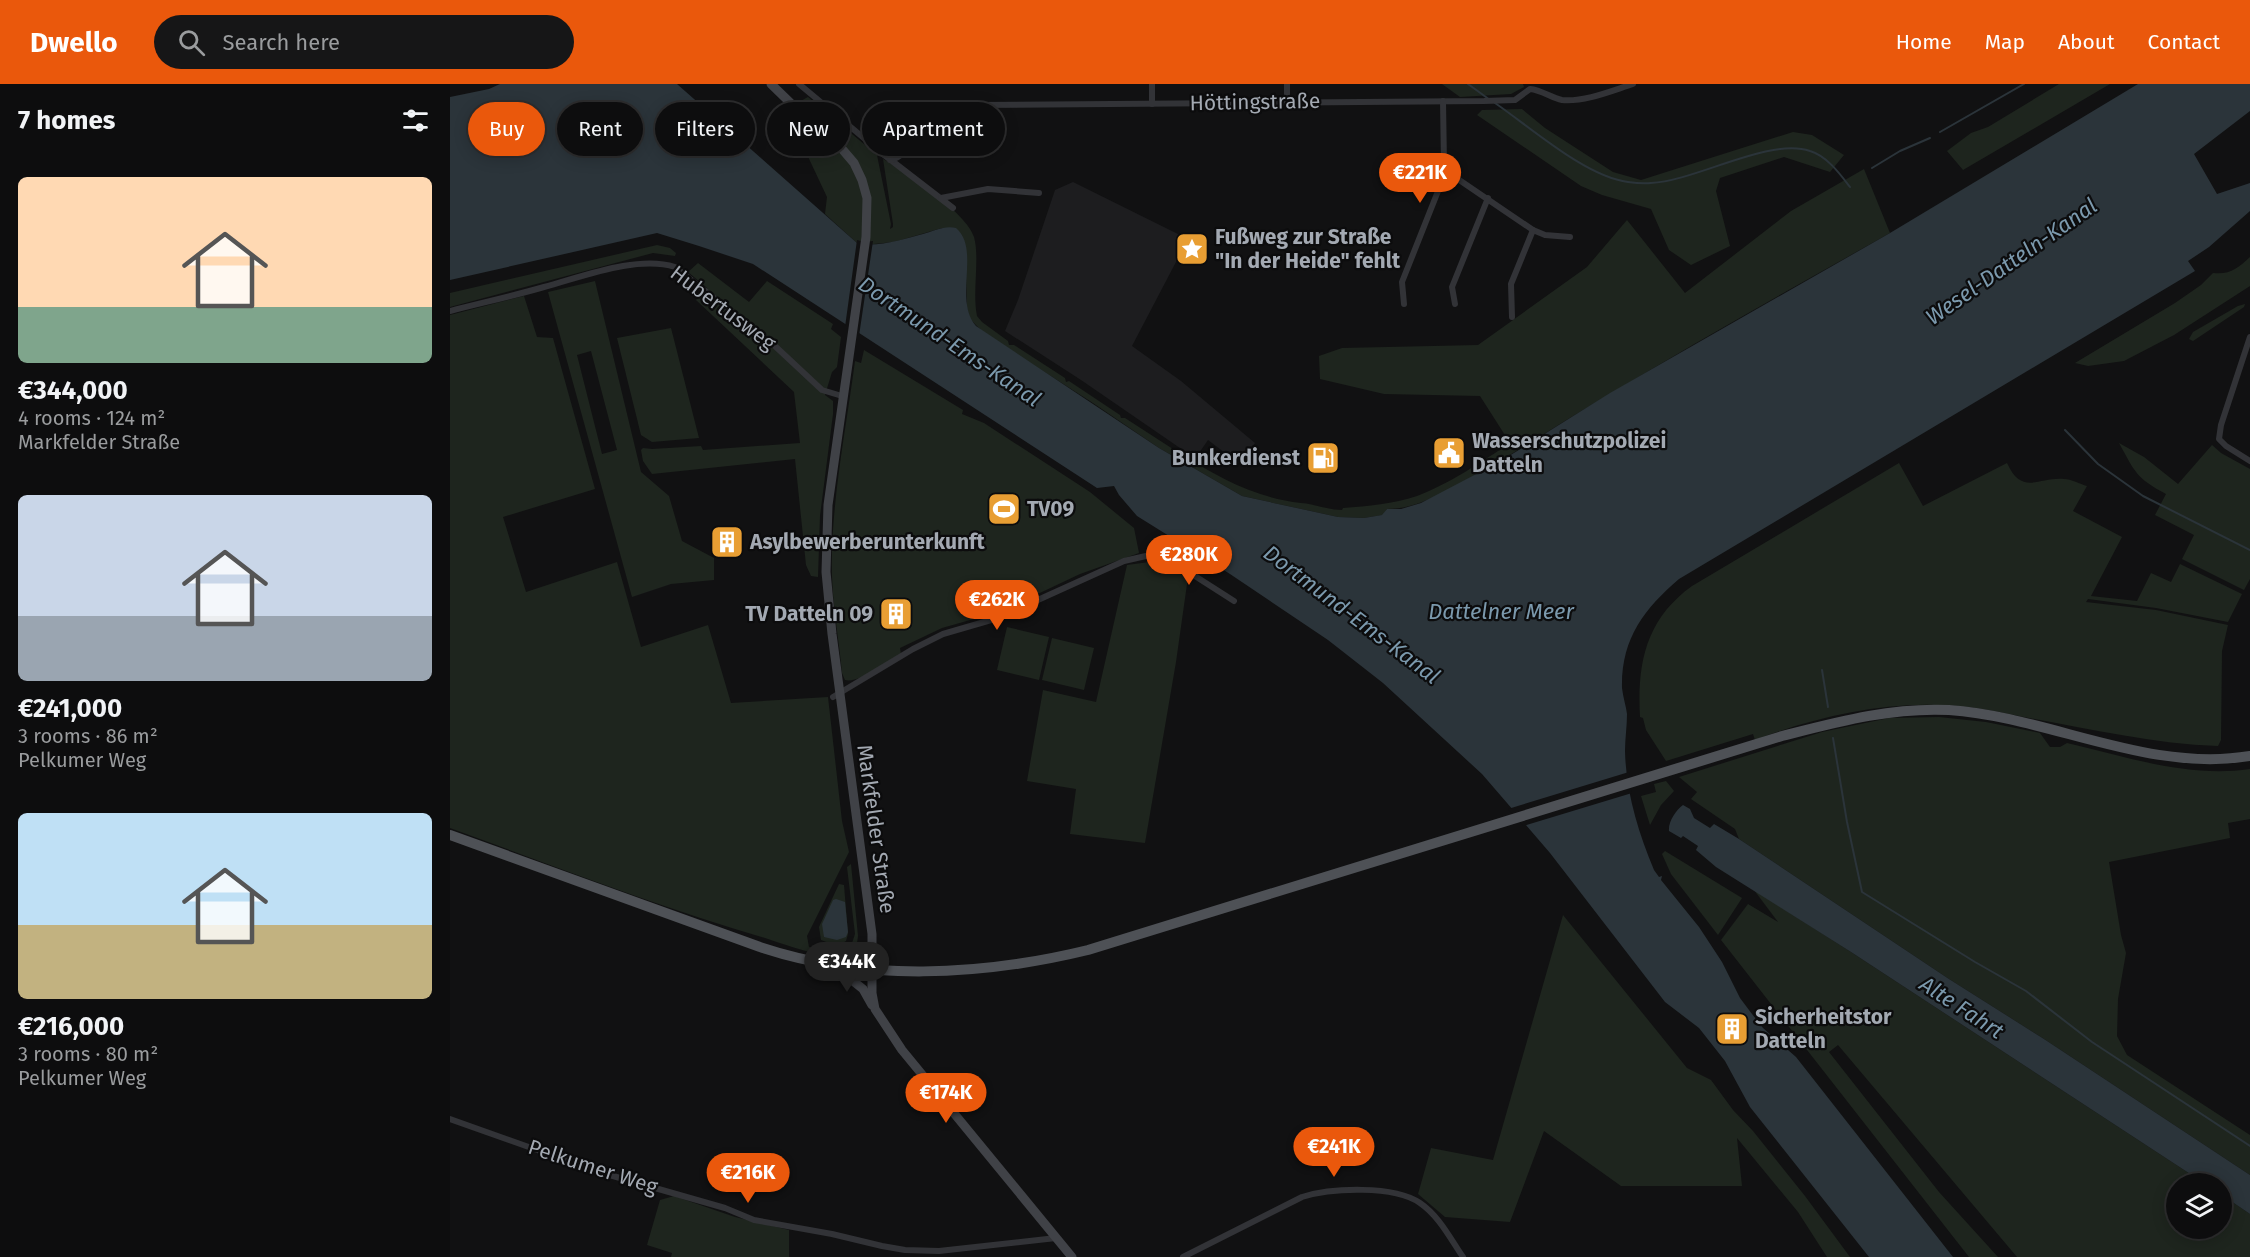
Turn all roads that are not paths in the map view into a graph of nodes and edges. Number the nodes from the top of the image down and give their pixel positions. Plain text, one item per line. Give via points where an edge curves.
1 (771, 84) edge
2 (799, 84) edge
3 (1152, 84) edge
4 (1287, 84) edge
5 (1633, 84) edge
6 (1529, 86) edge
7 (1443, 101) junction
8 (1287, 102) junction
9 (1152, 104) junction
10 (1005, 105) edge
11 (862, 137) edge
12 (885, 156) edge
13 (901, 156) edge
14 (890, 160) junction
15 (1446, 171) junction
16 (1039, 193) dead end
17 (941, 198) junction
18 (1488, 198) junction
19 (953, 208) dead end
20 (1533, 230) junction
21 (1570, 237) dead end
22 (1404, 304) dead end
23 (1455, 304) dead end
24 (450, 311) edge
25 (1512, 317) dead end
26 (2250, 337) edge
27 (842, 396) junction
28 (2250, 461) edge
29 (1234, 601) dead end
30 (836, 695) junction
31 (2250, 756) edge
32 (450, 836) edge
33 (833, 964) junction
34 (872, 970) junction
35 (875, 1009) junction
36 (450, 1119) edge
37 (1056, 1238) junction
38 (1072, 1257) edge
39 (1184, 1257) edge
40 (1463, 1257) edge

1 - 27 street, Markfelder Straße via 831,136 854,163 867,198 866,237
2 - 11 street
3 - 9 street
4 - 8 street
5 - 6 street, Höttingstraße via 1572,100 1556,98
6 - 7 street, Höttingstraße via 1515,100
7 - 8 street, Höttingstraße
7 - 15 street
8 - 9 street, Höttingstraße
9 - 10 street, Höttingstraße
12 - 14 street
13 - 14 street, Höttingstraße
14 - 17 street
15 - 18 street
15 - 22 street via 1402,282
16 - 17 street via 988,189
17 - 19 street
18 - 20 street
18 - 23 street via 1452,287
20 - 21 street via 1545,236
20 - 25 street via 1511,284
24 - 27 street, Hubertusweg via 638,264 660,263 675,267 776,347 822,390
26 - 28 street via 2220,439
27 - 30 street, Markfelder Straße via 826,546
29 - 30 street via 1159,553 1124,561 1021,609 943,634
30 - 34 street, Markfelder Straße via 872,934
31 - 34 main road via 2178,758 1986,715 1925,710 1859,717 1782,736 1088,950 1039,962 970,969
32 - 33 main road via 760,947 802,960
33 - 34 main road
33 - 35 street via 863,989
34 - 35 street, Markfelder Straße
35 - 37 street, Markfelder Straße via 902,1050
36 - 37 street, Pelkumer Weg via 599,1172 754,1220 882,1246 939,1251
37 - 38 street, Markfelder Straße
39 - 40 street via 1302,1197 1338,1190 1392,1192 1418,1202 1437,1218

